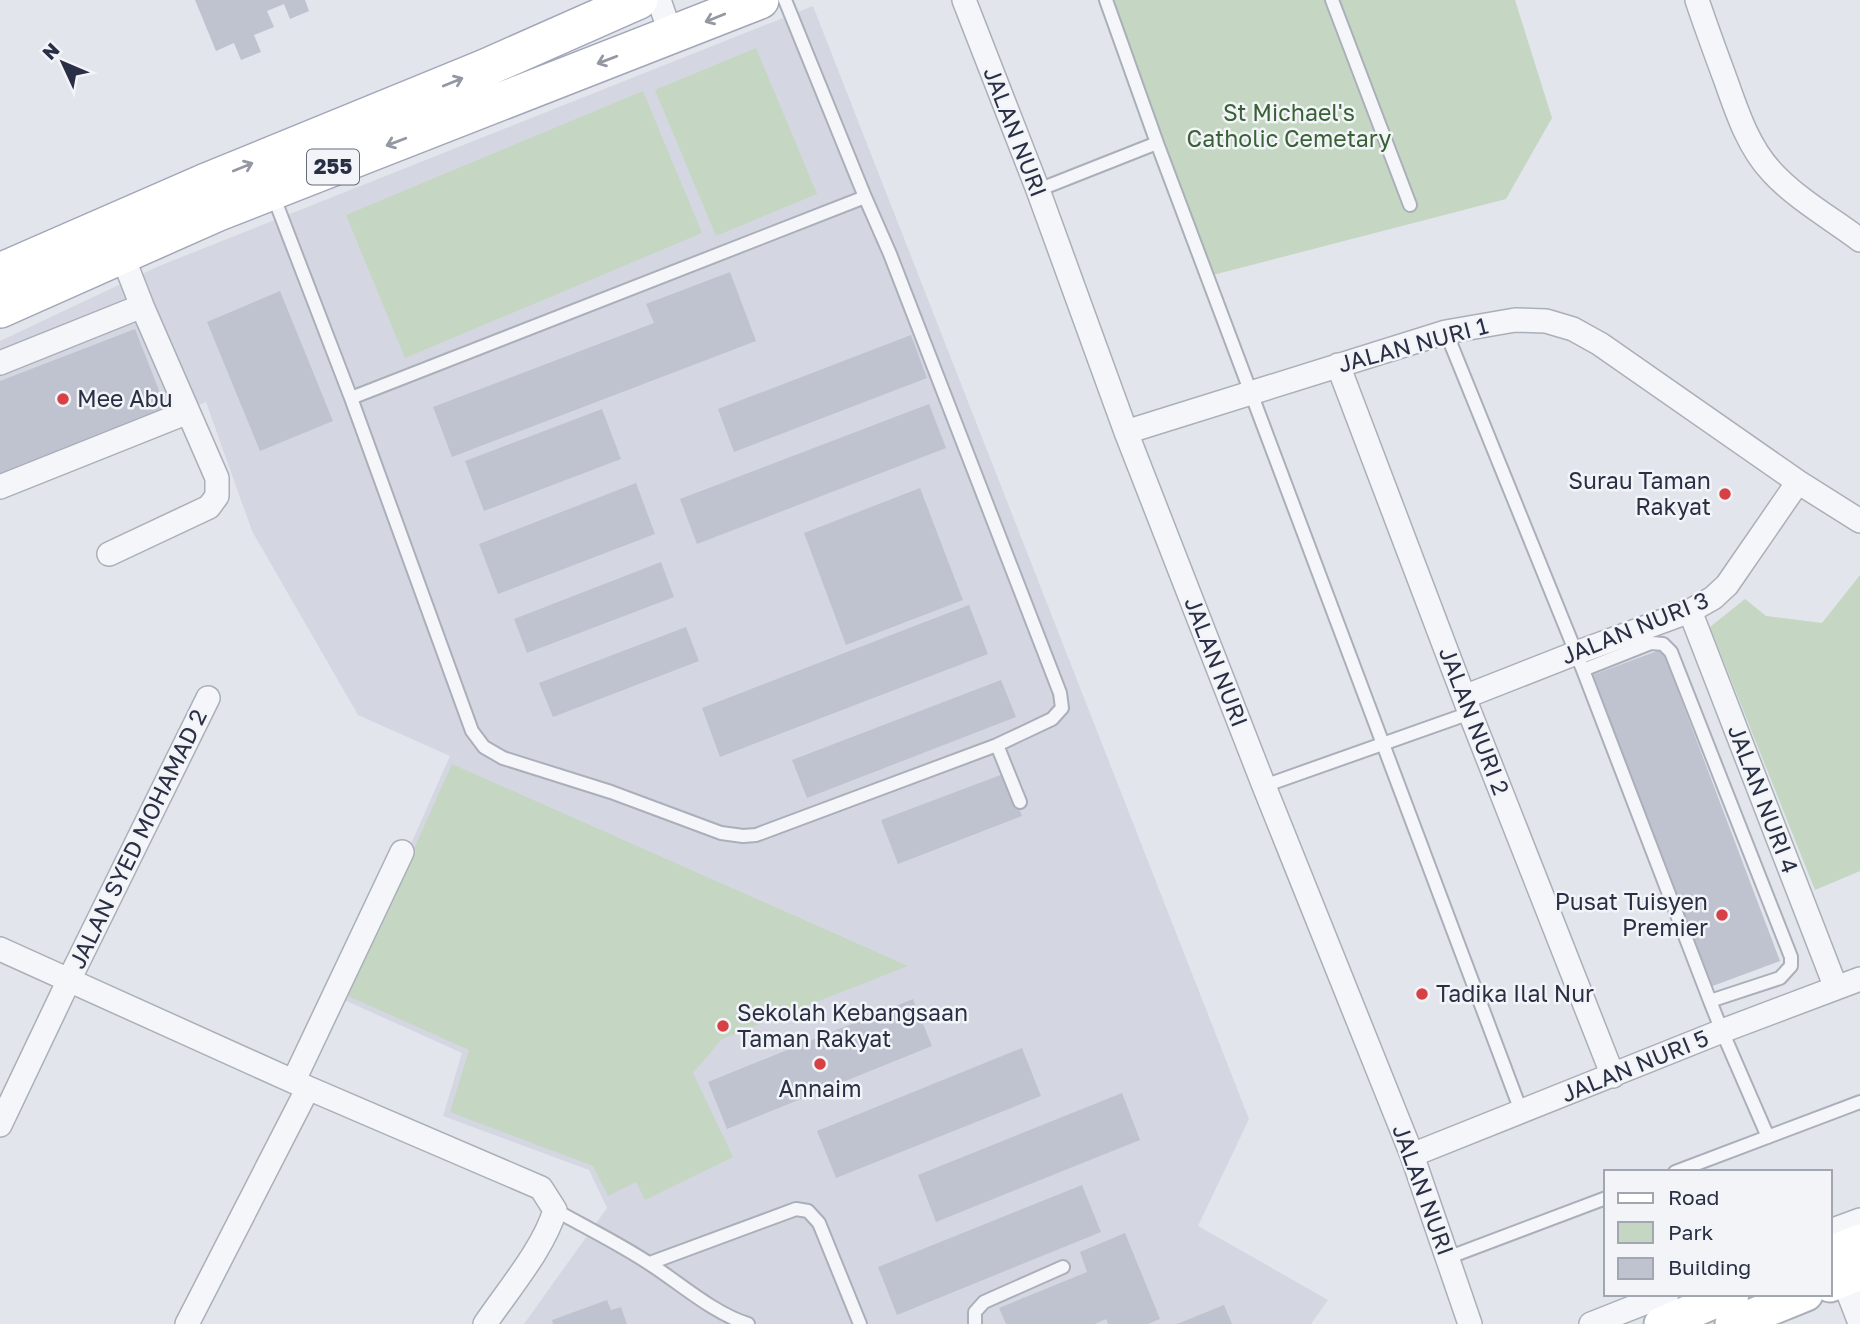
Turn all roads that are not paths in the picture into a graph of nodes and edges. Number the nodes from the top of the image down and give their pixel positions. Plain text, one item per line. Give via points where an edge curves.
1 (639, 0) edge
2 (659, 0) edge
3 (760, 0) edge
4 (785, 0) edge
5 (964, 0) edge
6 (1107, 0) edge
7 (1332, 0) edge
8 (1697, 0) edge
9 (671, 35) junction
10 (1157, 143) junction
11 (1038, 190) junction
12 (271, 191) junction
13 (865, 197) junction
14 (210, 198) junction
15 (1410, 205) dead end
16 (1860, 240) edge
17 (0, 251) edge
18 (126, 265) junction
19 (0, 272) edge
20 (142, 306) junction
21 (0, 309) edge
22 (0, 323) edge
23 (1446, 332) junction
24 (0, 363) edge
25 (1338, 365) junction
26 (1249, 394) junction
27 (352, 398) junction
28 (188, 412) junction
29 (1126, 432) junction
30 (1798, 482) junction
31 (0, 487) edge
32 (1860, 521) edge
33 (109, 554) dead end
34 (1690, 611) junction
35 (1579, 661) junction
36 (208, 698) dead end
37 (1467, 705) junction
38 (1384, 744) junction
39 (997, 746) junction
40 (1264, 786) junction
41 (1020, 802) dead end
42 (402, 852) dead end
43 (0, 949) edge
44 (1860, 979) edge
45 (69, 980) junction
46 (1836, 988) junction
47 (1710, 1001) junction
48 (1721, 1031) junction
49 (1613, 1076) junction
50 (301, 1084) junction
51 (1860, 1102) edge
52 (1521, 1111) junction
53 (0, 1125) edge
54 (1768, 1137) junction
55 (1412, 1156) junction
56 (1680, 1170) edge
57 (1604, 1199) edge
58 (555, 1210) junction
59 (1860, 1220) edge
60 (1832, 1230) edge
61 (1860, 1241) edge
62 (1447, 1258) junction
63 (650, 1264) junction
64 (1063, 1267) dead end
65 (1841, 1273) edge
66 (1662, 1296) edge
67 (1727, 1296) edge
68 (1801, 1296) edge
69 (187, 1324) edge
70 (485, 1324) edge
71 (748, 1324) edge
72 (860, 1324) edge
73 (975, 1324) edge
74 (1469, 1324) edge
75 (1591, 1324) edge
76 (1661, 1324) edge
77 (1732, 1324) edge
78 (1860, 1324) edge

14 -> 1 main road, 255
2 - 9 street
3 -> 9 main road, 255
4 - 13 lane
5 - 11 street, JALAN NURI
6 - 10 lane
7 - 15 lane
8 - 16 street via 1757,153 1789,187
9 -> 12 main road, 255
10 - 11 lane
10 - 26 lane
11 - 29 street, JALAN NURI
12 - 14 main road, 255
12 - 27 lane
13 - 27 lane
13 - 39 lane via 1059,693 1062,708 1052,719
14 - 17 main road
14 - 18 main road
14 - 19 main road, 255
14 - 21 main road, 255
18 - 20 street
18 - 22 main road
20 - 24 street
20 - 28 street
23 - 25 street, JALAN NURI 1
23 - 30 street, JALAN NURI 1 via 1515,320 1546,321 1573,329
23 - 35 lane
25 - 26 street, JALAN NURI 1
25 - 37 street, JALAN NURI 2
26 - 29 street, JALAN NURI 1
26 - 38 lane
27 - 39 lane via 472,731 484,747 503,758 721,833 743,836
28 - 31 street
28 - 33 street via 217,478 217,496 209,508
29 - 40 street, JALAN NURI
30 - 32 street, JALAN NURI 1
30 - 34 street, JALAN NURI 3 via 1727,585
34 - 35 street, JALAN NURI 3
34 - 46 street, JALAN NURI 4
35 - 37 street, JALAN NURI 3
35 - 47 lane
35 - 47 lane via 1651,643 1671,652 1791,957 1791,966 1780,978
36 - 45 street, JALAN SYED MOHAMAD 2
37 - 38 lane
37 - 49 street, JALAN NURI 2
38 - 40 lane
38 - 52 lane
39 - 41 lane
40 - 55 street, JALAN NURI
42 - 50 street
43 - 45 street
44 - 46 street, JALAN NURI 5
45 - 50 street
45 - 53 street, JALAN SYED MOHAMAD 2
46 - 48 street, JALAN NURI 5
47 - 48 lane
48 - 49 street, JALAN NURI 5
48 - 54 lane
49 - 52 street, JALAN NURI 5
50 - 58 street via 523,1179 541,1188
50 - 69 street
51 - 54 lane
52 - 55 street, JALAN NURI 5
54 - 56 lane
55 - 62 street, JALAN NURI
57 - 62 lane
58 - 63 lane
58 - 70 street via 544,1239
59 - 60 street
61 - 65 main road
62 - 74 street, JALAN NURI
63 - 71 lane
63 - 72 lane via 796,1209 808,1211 819,1223
64 - 73 lane via 984,1302 975,1312
65 - 78 street
66 - 75 street
67 - 76 main road
68 - 77 main road

